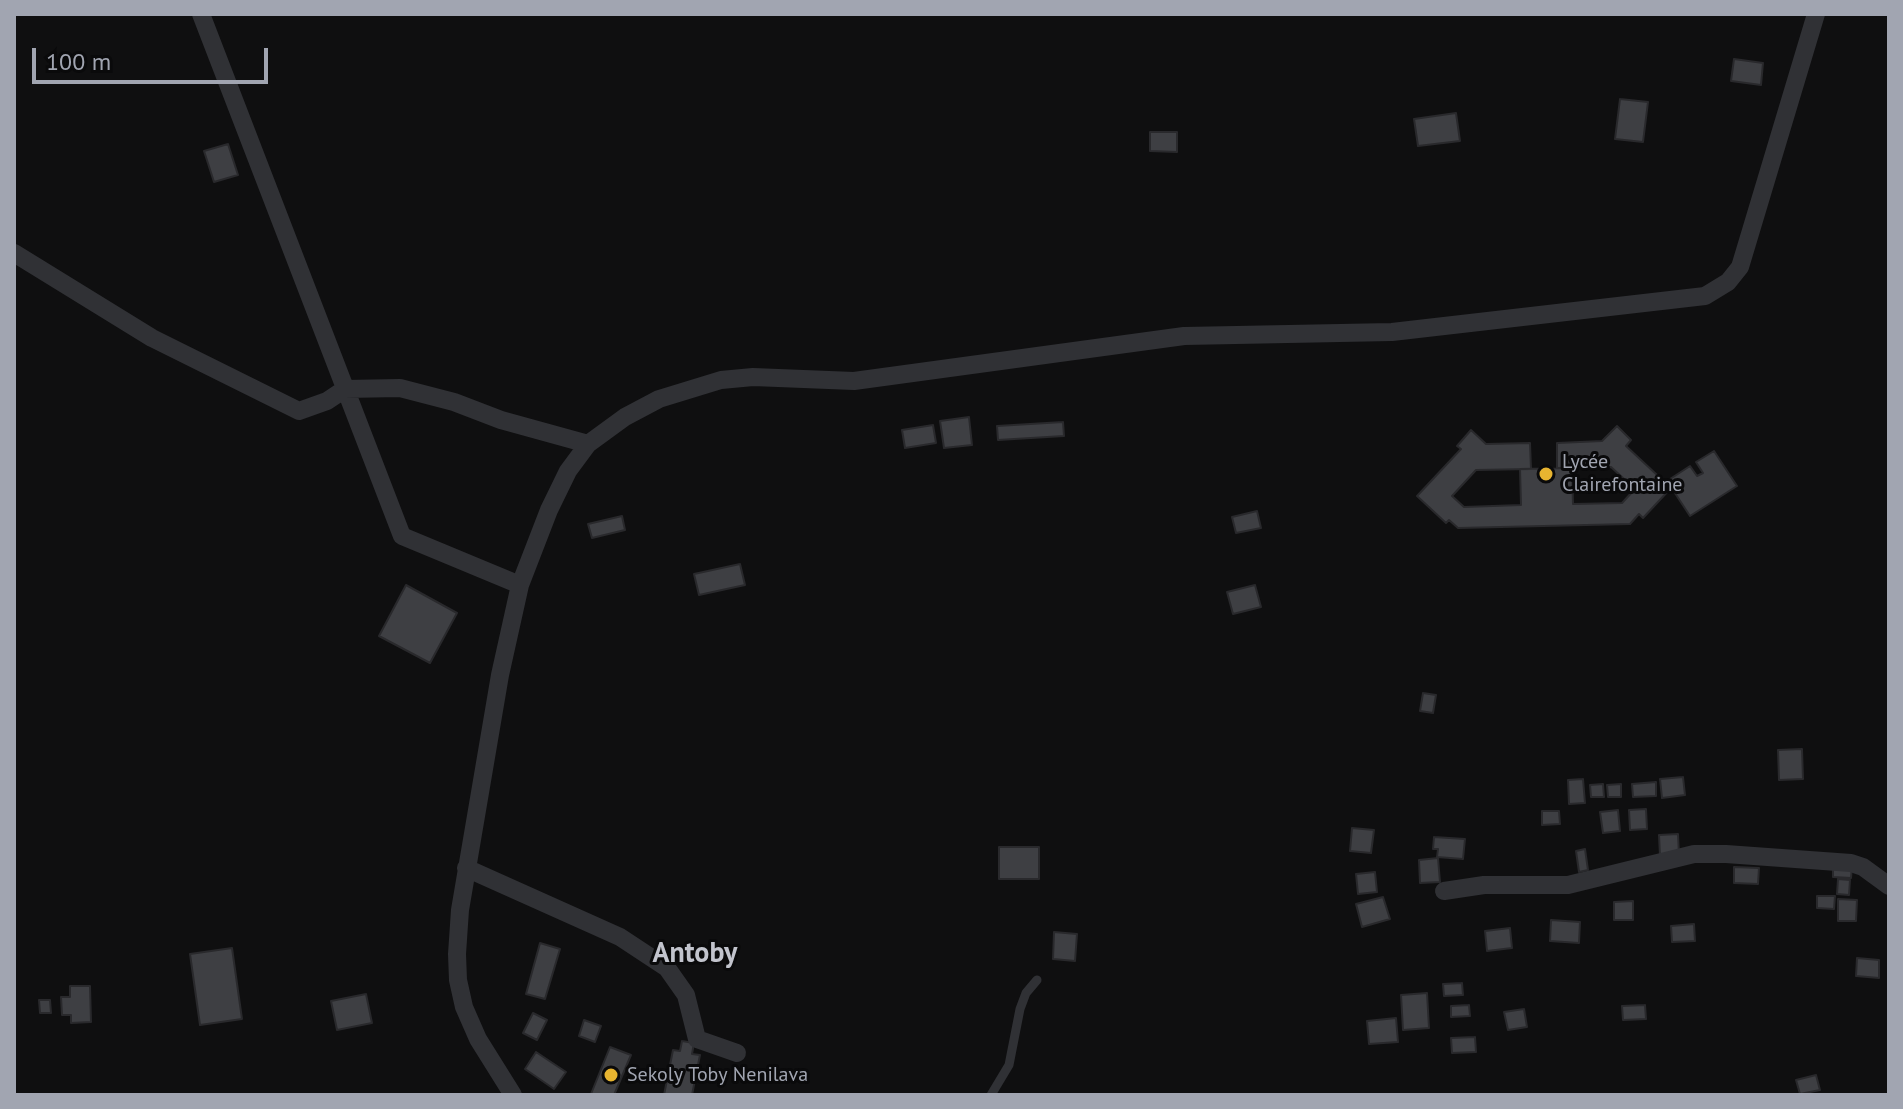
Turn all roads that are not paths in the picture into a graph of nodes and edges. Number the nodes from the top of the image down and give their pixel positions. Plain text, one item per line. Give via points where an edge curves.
1 (201, 14) edge
2 (1816, 14) edge
3 (14, 253) edge
4 (345, 389) junction
5 (588, 444) junction
6 (520, 585) junction
7 (466, 868) junction
8 (1889, 886) edge
9 (1444, 891) dead end
10 (1037, 980) dead end
11 (737, 1053) dead end
12 (513, 1095) edge
13 (991, 1095) edge

1 - 4 street
2 - 5 street via 1740,267 1705,296 1392,332 1184,336 854,381 721,380 659,399
3 - 4 street via 152,338 299,411
4 - 5 street via 400,388
4 - 6 street via 402,536
5 - 6 street via 549,510
6 - 7 street
7 - 11 street via 620,937 667,968 686,995 697,1039
7 - 12 street via 458,980 478,1039
8 - 9 street via 1851,863 1694,854 1568,885 1484,885
10 - 13 lane via 1023,1001 1009,1065

